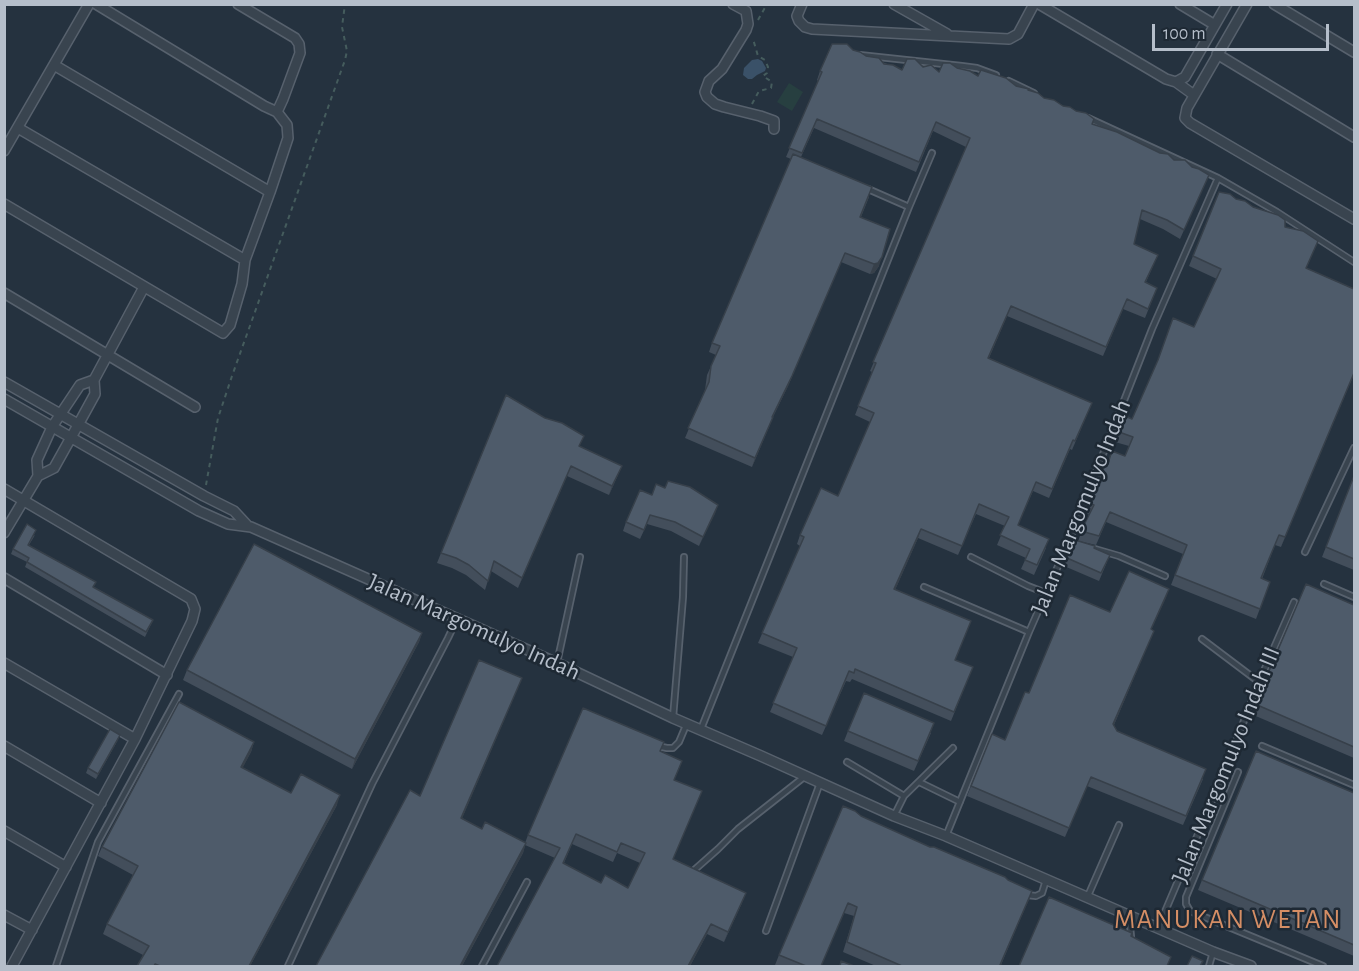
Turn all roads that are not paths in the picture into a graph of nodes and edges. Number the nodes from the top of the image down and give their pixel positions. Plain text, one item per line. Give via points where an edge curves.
1 (89, 4) edge
2 (96, 4) edge
3 (238, 4) edge
4 (733, 4) edge
5 (802, 4) edge
6 (894, 4) edge
7 (1037, 4) edge
8 (1180, 4) edge
9 (1227, 4) edge
10 (1247, 4) edge
11 (1274, 4) edge
12 (1215, 25) junction
13 (950, 36) junction
14 (1354, 52) edge
15 (853, 54) edge
16 (1217, 54) junction
17 (54, 65) junction
18 (1176, 82) junction
19 (1035, 93) edge
20 (1194, 95) junction
21 (277, 112) junction
22 (1078, 113) edge
23 (18, 128) junction
24 (774, 129) dead end
25 (1354, 137) edge
26 (4, 151) edge
27 (932, 153) dead end
28 (1218, 178) junction
29 (867, 189) edge
30 (270, 192) junction
31 (4, 204) edge
32 (909, 207) junction
33 (1354, 219) edge
34 (245, 260) junction
35 (1354, 262) edge
36 (144, 287) junction
37 (4, 293) edge
38 (108, 354) junction
39 (94, 380) junction
40 (4, 382) edge
41 (4, 399) edge
42 (195, 408) dead end
43 (60, 415) junction
44 (78, 425) junction
45 (52, 427) junction
46 (71, 438) junction
47 (1354, 448) edge
48 (38, 476) junction
49 (4, 489) edge
50 (24, 501) junction
51 (247, 525) junction
52 (4, 533) edge
53 (1069, 541) junction
54 (1076, 545) edge
55 (1087, 547) edge
56 (1305, 552) dead end
57 (580, 557) dead end
58 (684, 557) dead end
59 (971, 557) dead end
60 (1165, 576) dead end
61 (4, 578) edge
62 (1324, 584) dead end
63 (924, 587) dead end
64 (1046, 592) junction
65 (1354, 597) edge
66 (1294, 602) dead end
67 (457, 619) junction
68 (1029, 632) junction
69 (1202, 639) dead end
70 (4, 663) edge
71 (557, 663) junction
72 (167, 675) junction
73 (1259, 682) junction
74 (179, 694) dead end
75 (673, 718) junction
76 (687, 723) junction
77 (701, 729) junction
78 (135, 739) junction
79 (655, 745) edge
80 (1262, 746) dead end
81 (4, 747) edge
82 (953, 748) dead end
83 (847, 762) dead end
84 (1238, 772) dead end
85 (805, 776) junction
86 (919, 782) junction
87 (820, 783) junction
88 (1354, 784) edge
89 (904, 796) junction
90 (960, 802) junction
91 (100, 803) junction
92 (894, 816) junction
93 (1119, 825) dead end
94 (4, 831) edge
95 (946, 836) junction
96 (66, 867) junction
97 (692, 872) edge
98 (1046, 880) junction
99 (527, 882) dead end
100 (1022, 893) edge
101 (1087, 898) junction
102 (4, 915) edge
103 (1130, 916) junction
104 (1158, 928) junction
105 (32, 930) junction
106 (766, 931) dead end
107 (1131, 939) edge
108 (1214, 952) junction
109 (12, 966) edge
110 (56, 966) edge
111 (288, 966) edge
112 (482, 966) edge
113 (1209, 966) edge
114 (1251, 966) edge
115 (1323, 966) edge

1 - 17 street
2 - 21 street
3 - 21 street via 299,44 300,53
4 - 24 street via 746,11 748,24 705,92 715,104 774,121
5 - 13 street via 797,16 805,27 812,29
6 - 13 street
7 - 13 street via 1018,34 1009,39
7 - 18 street
8 - 12 street
9 - 12 street
10 - 16 street
11 - 14 street
12 - 18 street via 1185,77
15 - 19 lane via 977,68
16 - 20 street
16 - 25 street
17 - 23 street
17 - 30 street
18 - 20 street
20 - 33 street via 1186,108 1185,118 1190,123
21 - 30 street via 287,125 288,138
22 - 28 lane
23 - 26 street
23 - 34 street
27 - 32 lane
28 - 35 lane
28 - 53 lane, Jalan Margomulyo Indah via 1152,329
29 - 32 lane
30 - 34 street
31 - 36 street
32 - 77 lane
34 - 36 street via 230,326 224,333
36 - 38 street
37 - 38 street
38 - 39 street
38 - 42 street
39 - 43 street via 80,385
39 - 44 street via 95,394
40 - 43 street
41 - 45 street
43 - 44 street
43 - 45 street
44 - 46 street
44 - 51 street via 234,511
45 - 46 street
45 - 48 street via 37,460
46 - 48 street via 54,468
46 - 51 street via 199,511 228,524
47 - 56 lane
48 - 50 street
49 - 50 street
50 - 52 street
50 - 72 street via 191,599 195,609 192,621
51 - 67 street, Jalan Margomulyo Indah
53 - 54 lane
53 - 64 lane, Jalan Margomulyo Indah
55 - 60 lane
57 - 71 lane
58 - 75 lane
59 - 64 lane
61 - 72 street
62 - 65 lane
63 - 68 lane
64 - 68 lane, Jalan Margomulyo Indah
66 - 73 lane, Jalan Margomulyo Indah III
67 - 71 street, Jalan Margomulyo Indah
67 - 111 lane via 372,784
68 - 90 lane, Jalan Margomulyo Indah
69 - 73 lane
70 - 78 street
71 - 75 street, Jalan Margomulyo Indah
72 - 78 street
73 - 104 lane, Jalan Margomulyo Indah III
74 - 110 lane via 98,842
75 - 76 street, Jalan Margomulyo Indah
76 - 77 street, Jalan Margomulyo Indah
76 - 79 lane via 674,748
77 - 85 street, Jalan Margomulyo Indah
78 - 91 street
80 - 88 lane
81 - 91 street
82 - 86 lane
83 - 89 lane
84 - 115 lane via 1186,904 1190,910
85 - 87 street, Jalan Margomulyo Indah
85 - 97 lane
86 - 89 lane
86 - 90 lane
87 - 92 street, Jalan Margomulyo Indah via 858,805
87 - 106 lane
89 - 92 lane
90 - 95 lane, Jalan Margomulyo Indah
91 - 96 street
92 - 95 street, Jalan Margomulyo Indah
93 - 101 lane
94 - 96 street
95 - 98 street, Jalan Margomulyo Indah
96 - 105 street
98 - 100 lane via 1042,893
98 - 101 street, Jalan Margomulyo Indah
99 - 112 lane
101 - 103 street, Jalan Margomulyo Indah
102 - 105 street
103 - 104 street, Jalan Margomulyo Indah
103 - 107 lane
104 - 108 street, Jalan Margomulyo Indah
105 - 109 street
108 - 113 lane
108 - 114 street, Jalan Margomulyo Indah

